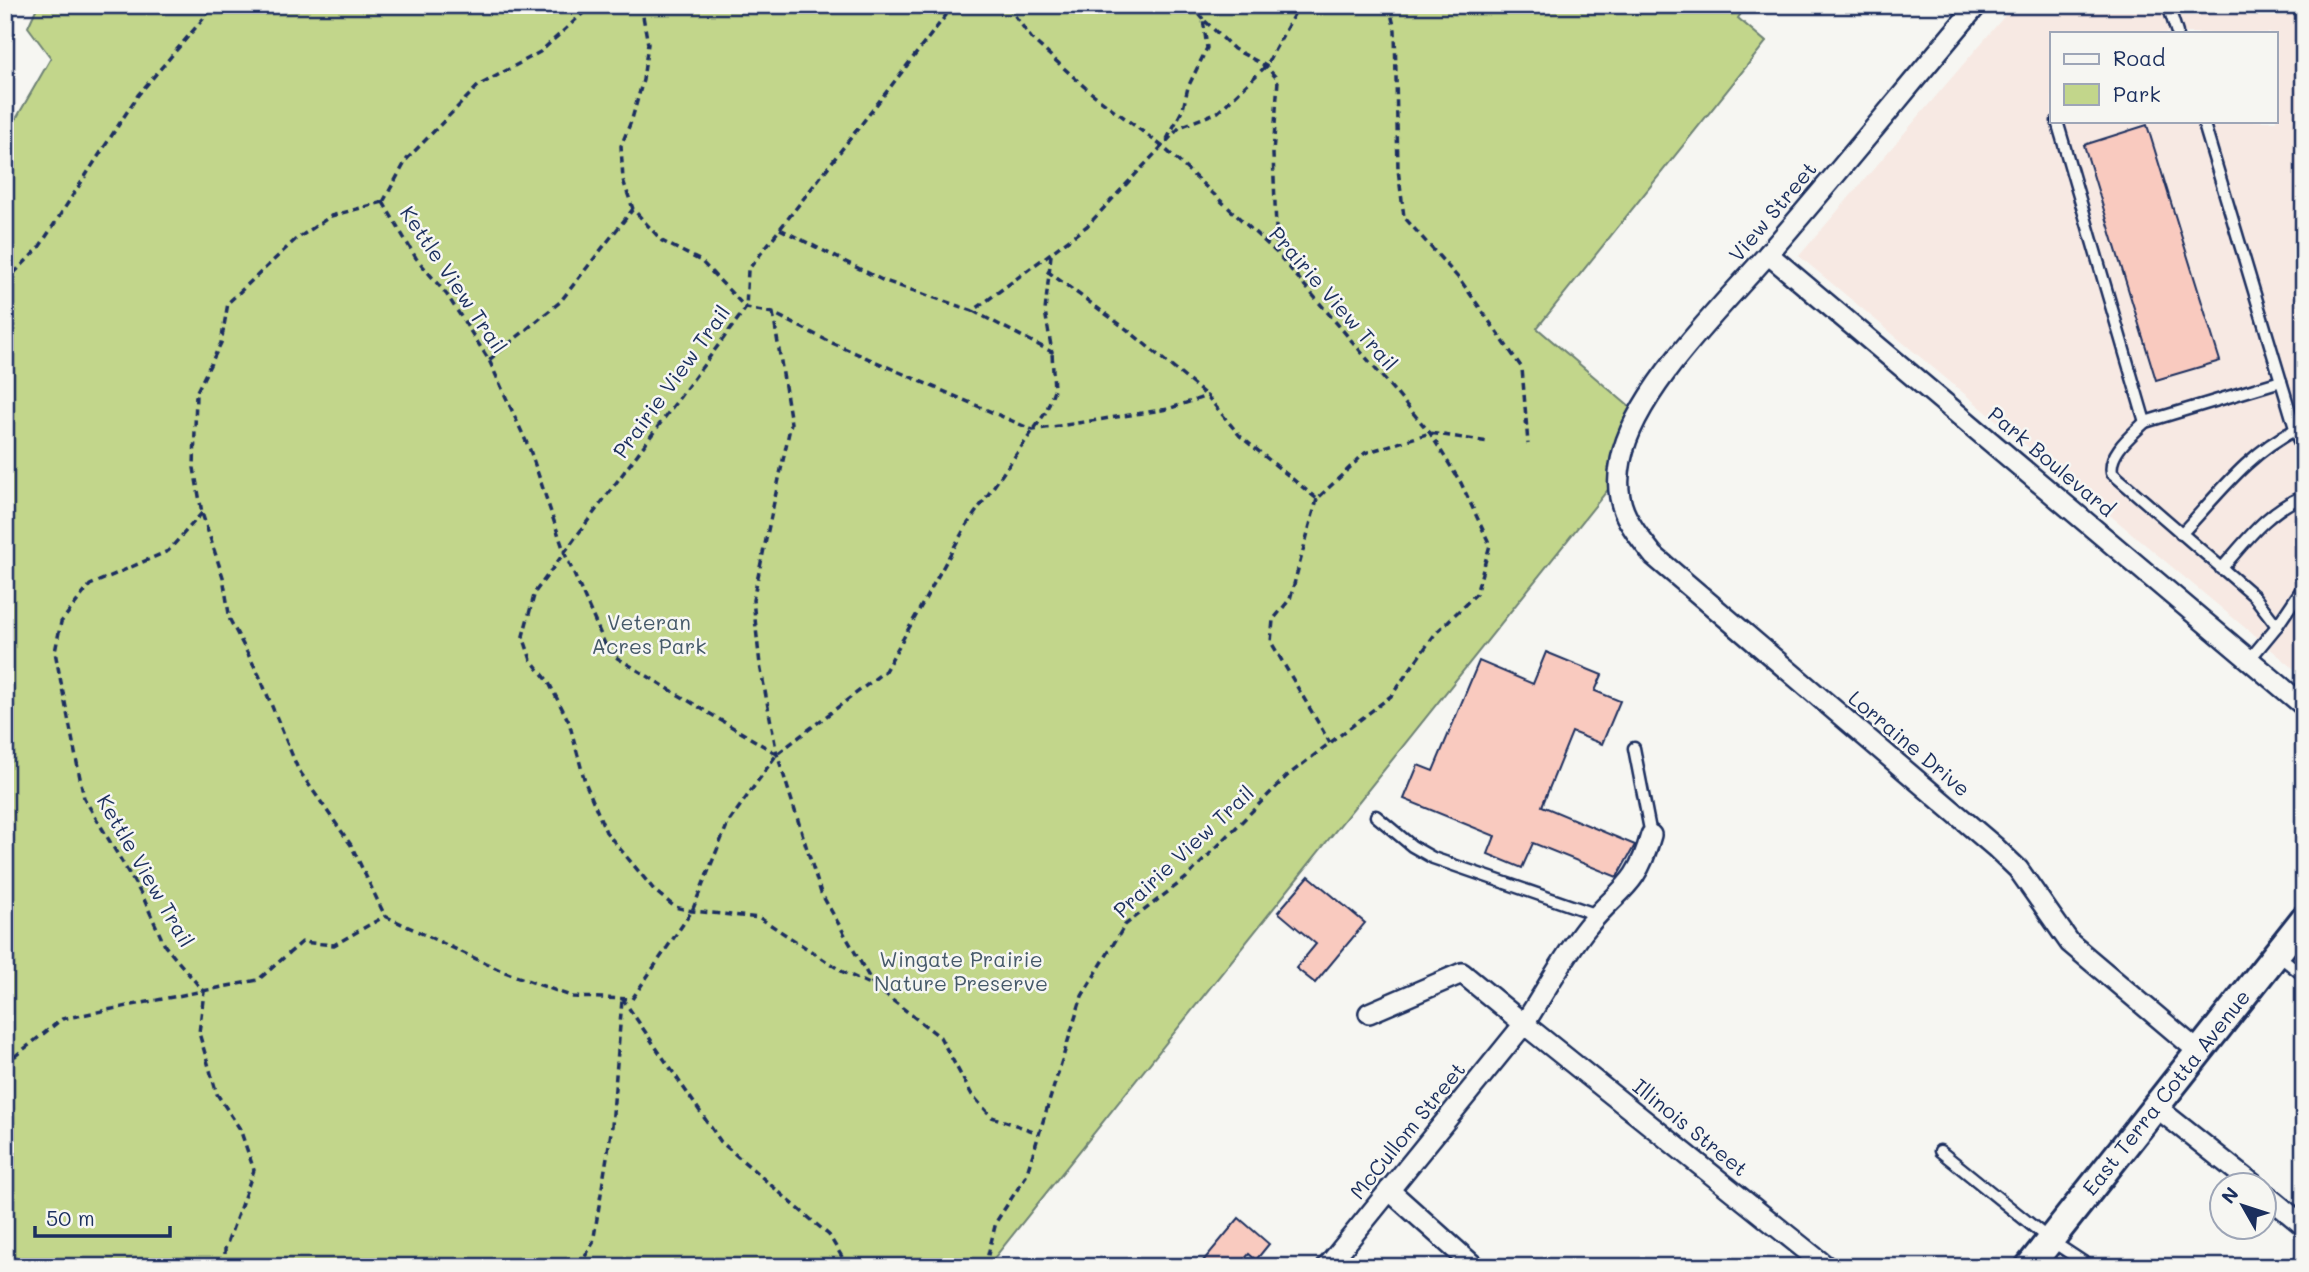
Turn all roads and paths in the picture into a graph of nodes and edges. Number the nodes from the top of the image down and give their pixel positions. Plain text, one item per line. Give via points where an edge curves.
1 (215, 5) edge
2 (592, 5) edge
3 (641, 5) edge
4 (954, 5) edge
5 (1007, 5) edge
6 (1192, 5) edge
7 (1299, 5) edge
8 (1389, 5) edge
9 (1977, 5) edge
10 (2168, 5) edge
11 (1203, 19) junction
12 (2177, 32) edge
13 (1266, 66) junction
14 (2057, 122) edge
15 (2203, 122) edge
16 (1163, 148) junction
17 (383, 202) junction
18 (633, 209) junction
19 (780, 229) junction
20 (1051, 253) junction
21 (1277, 253) junction
22 (1768, 254) junction
23 (1047, 271) junction
24 (5, 282) edge
25 (746, 307) junction
26 (973, 311) junction
27 (773, 313) junction
28 (1052, 352) junction
29 (489, 360) junction
30 (2281, 381) junction
31 (1207, 396) junction
32 (2145, 422) junction
33 (1033, 430) junction
34 (2295, 430) junction
35 (1430, 433) junction
36 (1489, 442) dead end
37 (1528, 444) dead end
38 (2304, 458) edge
39 (1621, 460) joint
40 (2304, 496) edge
41 (1317, 499) junction
42 (201, 513) junction
43 (2181, 534) junction
44 (565, 554) junction
45 (2221, 569) junction
46 (2304, 586) edge
47 (2277, 626) junction
48 (2249, 660) junction
49 (2304, 706) edge
50 (1330, 743) junction
51 (1634, 748) dead end
52 (777, 754) junction
53 (1376, 816) dead end
54 (1651, 835) joint
55 (692, 911) junction
56 (385, 916) junction
57 (1598, 916) junction
58 (2304, 919) edge
59 (2276, 953) junction
60 (2304, 975) edge
61 (874, 986) junction
62 (204, 992) junction
63 (622, 998) junction
64 (1369, 1013) dead end
65 (1524, 1024) junction
66 (2199, 1052) junction
67 (5, 1064) edge
68 (2156, 1107) junction
69 (1040, 1133) junction
70 (1940, 1151) dead end
71 (2234, 1170) edge
72 (1389, 1191) junction
73 (2278, 1205) edge
74 (2304, 1226) edge
75 (2050, 1240) junction
76 (225, 1267) edge
77 (579, 1267) edge
78 (849, 1267) edge
79 (985, 1267) edge
80 (1327, 1267) edge
81 (1475, 1267) edge
82 (1827, 1267) edge
83 (2029, 1267) edge
84 (2091, 1267) edge

1 - 24 path via 138,95 38,249
2 - 17 path via 540,52 478,86 407,159
3 - 18 path via 648,44 643,80 621,146 623,180
4 - 19 path, Prairie View Trail
5 - 16 path, Prairie View Trail via 1032,38 1070,74
6 - 11 path
7 - 13 path
8 - 37 path via 1395,30 1398,169 1404,217 1461,281 1522,368
9 - 22 street, View Street
10 - 12 lane
11 - 13 path via 1234,49
11 - 16 path via 1207,48
13 - 16 path via 1218,112 1180,127
13 - 21 path via 1278,80 1273,154
14 - 32 lane
15 - 30 lane
16 - 20 path via 1087,226
16 - 21 path, Prairie View Trail
17 - 29 path, Kettle View Trail via 416,258 447,295
17 - 42 path, Kettle View Trail via 331,216 295,240 228,303 221,343 196,393 194,468
18 - 25 path via 662,241 701,261
18 - 29 path via 561,302
19 - 25 path, Prairie View Trail via 748,270
19 - 26 path via 882,280
20 - 23 path
20 - 26 path
21 - 35 path, Prairie View Trail
22 - 39 street, View Street via 1654,391 1627,435
22 - 48 street, Park Boulevard
23 - 28 path via 1045,311
23 - 31 path
25 - 27 path
25 - 44 path, Prairie View Trail
26 - 28 path
27 - 33 path
27 - 52 path via 792,422 753,600
28 - 33 path via 1054,390
29 - 44 path, Kettle View Trail via 530,450
30 - 32 lane
30 - 34 lane
31 - 33 path via 1168,409
31 - 41 path via 1240,436
32 - 43 lane via 2116,453 2112,473
33 - 52 path via 966,526 884,671
34 - 38 lane
34 - 43 lane via 2269,443 2249,461
35 - 36 path
35 - 41 path via 1365,453
35 - 50 path, Prairie View Trail via 1461,482 1490,545 1476,594 1435,634 1391,696
39 - 66 street, Lorraine Drive via 1618,496 1632,528 1654,555 1995,847 2018,869 2070,943
40 - 45 lane via 2278,507
41 - 50 path via 1290,599 1273,620 1271,642
42 - 56 path via 223,578 230,620 259,675 298,769 351,845
42 - 62 path, Kettle View Trail via 168,551 90,585 61,622 55,652 84,798 143,897 165,946
43 - 45 lane
44 - 52 path via 609,653
44 - 55 path via 535,592 523,636 531,660 548,681 569,722 585,782 606,832 655,891 675,907
45 - 47 lane via 2254,596
46 - 47 lane
47 - 48 lane
48 - 49 street, Park Boulevard
50 - 69 path, Prairie View Trail via 1287,776 1185,878 1125,925 1082,996
51 - 54 lane
52 - 55 path via 728,822
52 - 61 path via 821,893
53 - 57 lane via 1433,858
54 - 57 street, McCullom Street via 1631,884
55 - 61 path via 760,918 843,972
55 - 63 path via 632,999
56 - 62 path via 334,945 302,942 258,980
56 - 63 path via 502,971 573,998
57 - 65 street, McCullom Street
58 - 59 main road, East Terra Cotta Avenue
59 - 60 lane
59 - 66 main road, East Terra Cotta Avenue
61 - 69 path via 940,1037 972,1095 992,1117
62 - 67 path via 62,1019
62 - 76 path via 198,1033 217,1094 240,1129 254,1170 225,1249
63 - 77 path via 612,1126 593,1243
63 - 78 path via 721,1142 829,1235
64 - 65 street, Illinois Street via 1462,973
65 - 72 street, McCullom Street
65 - 82 street, Illinois Street
66 - 68 main road, East Terra Cotta Avenue
68 - 71 street
68 - 75 main road, East Terra Cotta Avenue
69 - 79 path, Prairie View Trail via 1026,1176 996,1222
70 - 75 lane
72 - 80 street, McCullom Street
72 - 81 street
73 - 74 street
75 - 83 main road, East Terra Cotta Avenue
75 - 84 lane

